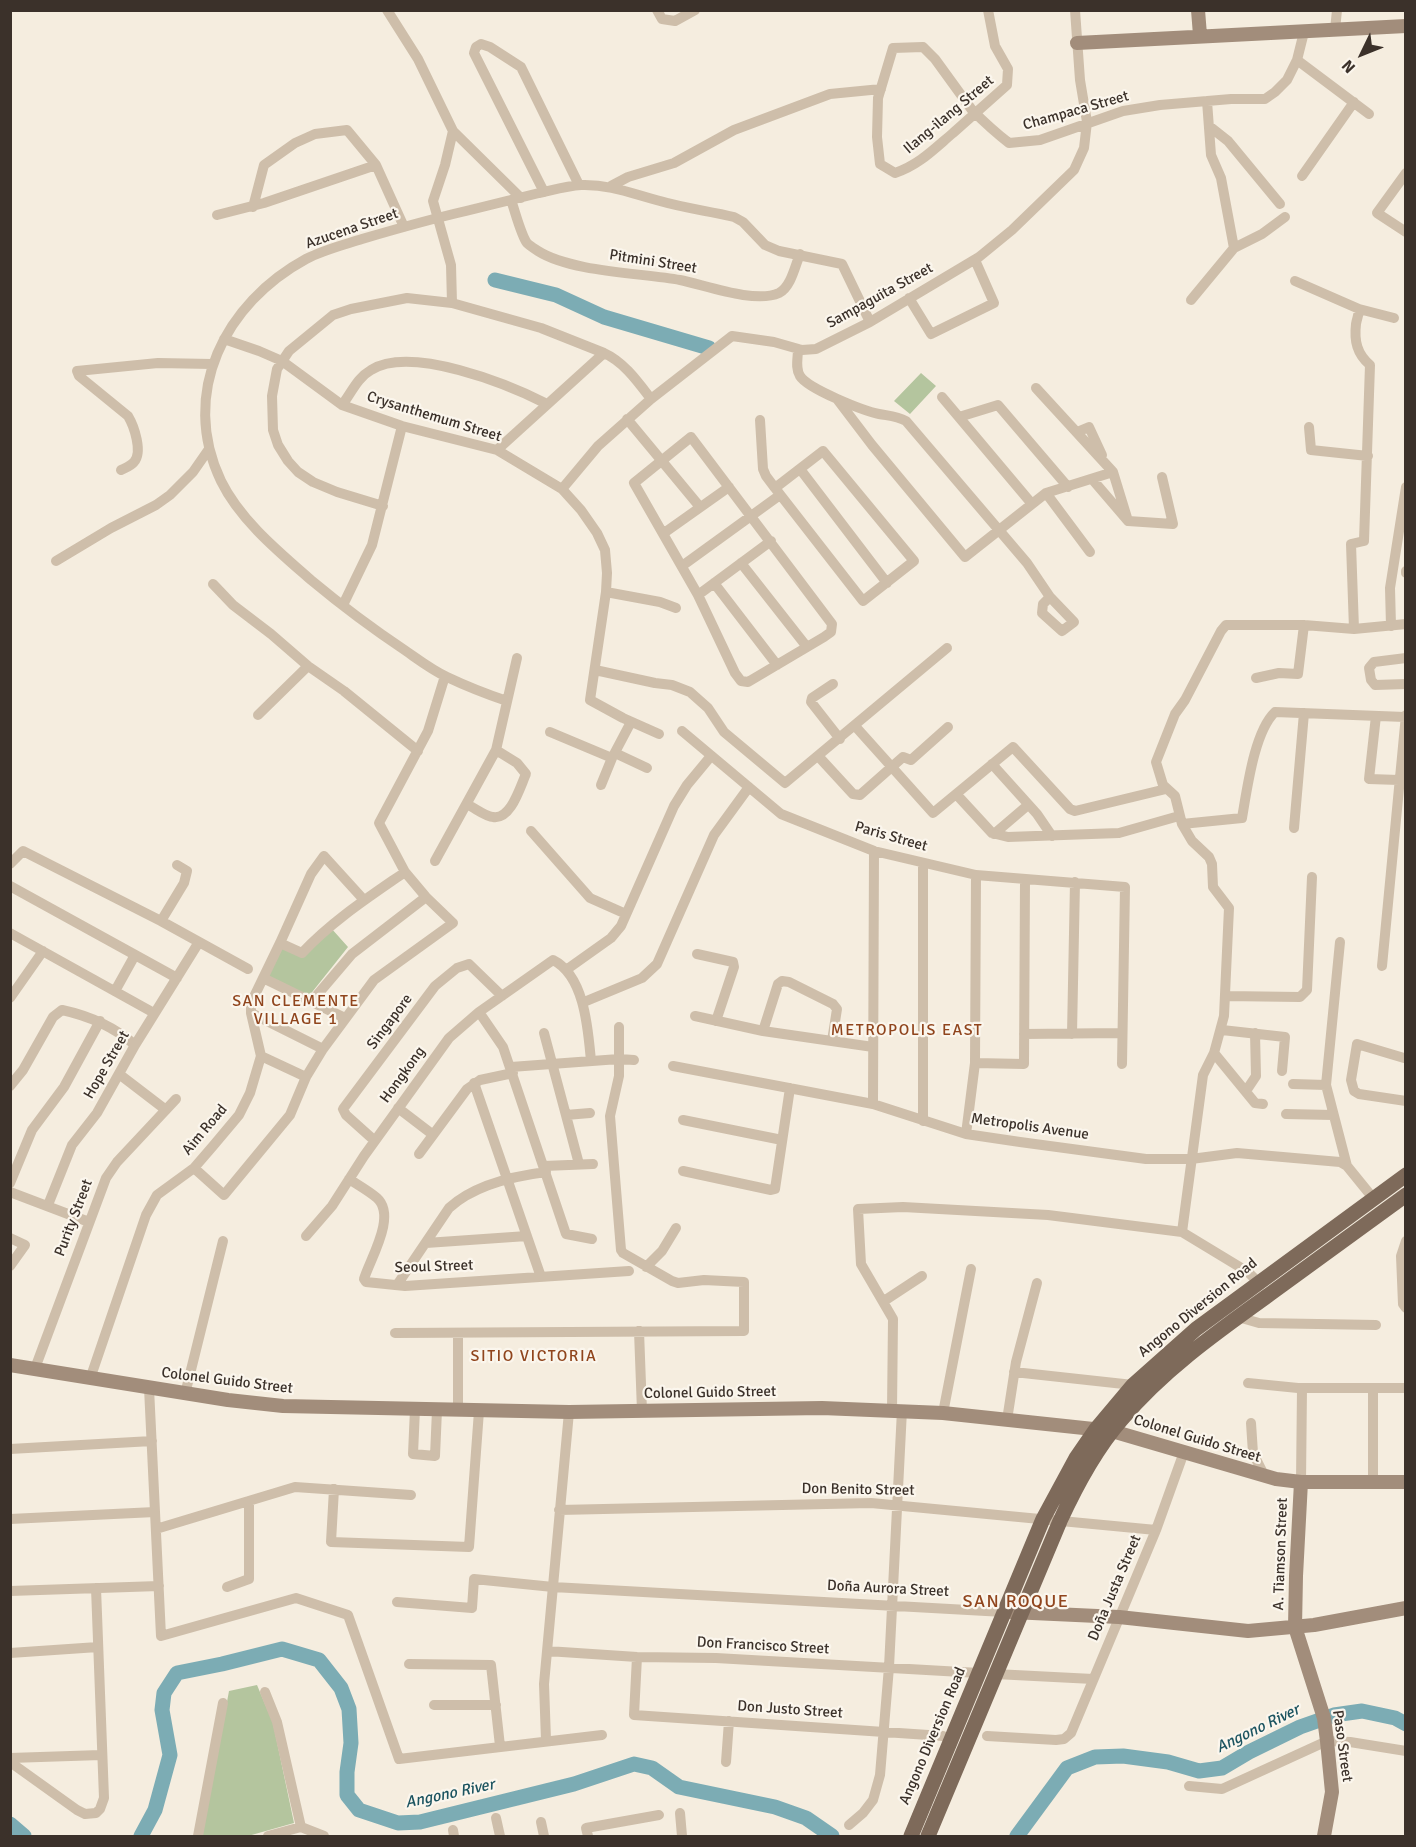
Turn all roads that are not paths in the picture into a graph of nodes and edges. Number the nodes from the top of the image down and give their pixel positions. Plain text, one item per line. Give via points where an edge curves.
1 (387, 10) edge
2 (657, 10) edge
3 (695, 10) edge
4 (988, 10) edge
5 (1075, 10) edge
6 (1198, 10) edge
7 (1337, 10) edge
8 (1406, 26) edge
9 (1335, 30) junction
10 (1304, 32) junction
11 (1200, 35) junction
12 (1077, 43) junction
13 (893, 48) joint
14 (1297, 60) junction
15 (881, 88) junction
16 (1207, 101) junction
17 (1354, 102) junction
18 (975, 114) junction
19 (1369, 114) dead end
20 (1087, 122) junction
21 (1209, 126) junction
22 (453, 131) junction
23 (376, 165) junction
24 (1406, 173) edge
25 (1302, 176) dead end
26 (579, 185) junction
27 (611, 186) junction
28 (544, 192) junction
29 (516, 199) junction
30 (1280, 204) dead end
31 (253, 207) junction
32 (217, 215) dead end
33 (1285, 217) dead end
34 (437, 218) junction
35 (404, 227) junction
36 (1406, 232) edge
37 (1234, 248) junction
38 (800, 254) junction
39 (975, 260) junction
40 (1295, 281) dead end
41 (909, 298) junction
42 (1191, 300) dead end
43 (452, 303) junction
44 (1359, 309) junction
45 (1394, 318) dead end
46 (870, 322) junction
47 (224, 339) junction
48 (798, 349) junction
49 (604, 352) junction
50 (282, 361) junction
51 (212, 364) junction
52 (1036, 388) dead end
53 (835, 397) junction
54 (942, 397) dead end
55 (651, 399) junction
56 (547, 404) junction
57 (342, 405) junction
58 (959, 417) junction
59 (627, 419) junction
60 (760, 420) dead end
61 (402, 426) junction
62 (1310, 427) dead end
63 (209, 449) junction
64 (497, 450) junction
65 (1368, 456) junction
66 (662, 460) junction
67 (1110, 468) junction
68 (800, 469) junction
69 (121, 470) dead end
70 (1162, 477) dead end
71 (1092, 479) junction
72 (729, 487) junction
73 (1068, 487) junction
74 (1406, 487) edge
75 (562, 489) junction
76 (778, 492) junction
77 (1046, 494) junction
78 (1032, 504) junction
79 (383, 506) junction
80 (700, 507) junction
81 (751, 514) junction
82 (1128, 521) junction
83 (1000, 531) junction
84 (664, 533) junction
85 (771, 540) junction
86 (1090, 552) dead end
87 (56, 561) dead end
88 (741, 562) junction
89 (682, 566) junction
90 (714, 583) junction
91 (887, 583) junction
92 (213, 584) dead end
93 (606, 592) junction
94 (698, 595) junction
95 (1050, 597) dead end
96 (343, 605) junction
97 (676, 608) dead end
98 (1406, 624) edge
99 (1304, 625) junction
100 (1390, 626) junction
101 (1354, 629) junction
102 (807, 648) junction
103 (946, 648) dead end
104 (517, 658) dead end
105 (1406, 658) edge
106 (777, 665) junction
107 (308, 666) junction
108 (595, 670) junction
109 (445, 676) junction
110 (1256, 678) dead end
111 (833, 684) dead end
112 (1406, 684) edge
113 (507, 701) junction
114 (1304, 713) junction
115 (258, 715) dead end
116 (1376, 716) junction
117 (1405, 716) edge
118 (630, 722) junction
119 (855, 726) junction
120 (948, 727) dead end
121 (682, 731) dead end
122 (550, 732) dead end
123 (659, 734) dead end
124 (840, 739) junction
125 (496, 750) junction
126 (418, 751) junction
127 (613, 755) junction
128 (711, 756) junction
129 (819, 757) junction
130 (992, 764) junction
131 (647, 768) dead end
132 (892, 768) junction
133 (1399, 780) junction
134 (601, 785) dead end
135 (749, 787) junction
136 (1166, 789) junction
137 (957, 795) junction
138 (468, 805) junction
139 (1028, 805) junction
140 (1401, 813) edge
141 (1181, 820) junction
142 (1294, 828) dead end
143 (531, 831) dead end
144 (994, 834) junction
145 (1052, 836) junction
146 (874, 851) junction
147 (435, 861) dead end
148 (923, 862) junction
149 (10, 864) edge
150 (177, 865) dead end
151 (405, 872) junction
152 (976, 875) junction
153 (1312, 877) dead end
154 (1025, 880) junction
155 (1075, 882) junction
156 (10, 886) edge
157 (426, 897) junction
158 (364, 900) junction
159 (626, 914) junction
160 (161, 921) junction
161 (10, 933) edge
162 (199, 942) junction
163 (1340, 942) dead end
164 (280, 943) junction
165 (43, 951) junction
166 (697, 954) dead end
167 (135, 955) junction
168 (1382, 966) dead end
169 (248, 969) dead end
170 (566, 970) junction
171 (177, 978) junction
172 (263, 978) junction
173 (15, 984) edge
174 (115, 991) junction
175 (502, 996) junction
176 (1225, 996) junction
177 (10, 998) edge
178 (312, 1001) junction
179 (584, 1002) junction
180 (479, 1012) junction
181 (154, 1013) junction
182 (251, 1013) junction
183 (695, 1016) dead end
184 (345, 1018) junction
185 (100, 1021) junction
186 (716, 1021) junction
187 (619, 1027) dead end
188 (1222, 1030) junction
189 (763, 1031) junction
190 (544, 1033) dead end
191 (1122, 1033) junction
192 (1255, 1033) junction
193 (1024, 1034) junction
194 (1072, 1034) junction
195 (832, 1041) junction
196 (135, 1045) junction
197 (873, 1047) junction
198 (323, 1048) junction
199 (1214, 1053) junction
200 (261, 1056) junction
201 (1404, 1058) dead end
202 (619, 1059) junction
203 (634, 1060) dead end
204 (591, 1061) junction
205 (552, 1063) junction
206 (975, 1063) junction
207 (1122, 1064) dead end
208 (673, 1066) dead end
209 (512, 1070) junction
210 (1282, 1071) dead end
211 (119, 1074) junction
212 (306, 1077) junction
213 (474, 1083) junction
214 (1293, 1084) dead end
215 (1326, 1085) junction
216 (10, 1086) edge
217 (790, 1088) junction
218 (1246, 1092) junction
219 (176, 1099) dead end
220 (1406, 1101) edge
221 (873, 1104) junction
222 (1263, 1104) dead end
223 (398, 1108) junction
224 (166, 1110) junction
225 (590, 1113) dead end
226 (1286, 1114) dead end
227 (566, 1115) junction
228 (1333, 1115) junction
229 (683, 1120) dead end
230 (923, 1121) junction
231 (432, 1134) junction
232 (966, 1134) junction
233 (782, 1140) junction
234 (375, 1141) junction
235 (419, 1154) dead end
236 (1191, 1159) junction
237 (579, 1164) junction
238 (593, 1164) dead end
239 (1347, 1166) junction
240 (194, 1168) junction
241 (545, 1169) junction
242 (682, 1171) dead end
243 (1406, 1175) edge
244 (507, 1178) junction
245 (349, 1179) junction
246 (10, 1183) edge
247 (10, 1192) edge
248 (1406, 1195) edge
249 (1373, 1198) junction
250 (48, 1205) junction
251 (88, 1222) junction
252 (676, 1228) dead end
253 (1182, 1232) junction
254 (306, 1236) dead end
255 (527, 1236) junction
256 (10, 1238) edge
257 (592, 1239) dead end
258 (1406, 1241) edge
259 (223, 1242) dead end
260 (426, 1243) junction
261 (1310, 1245) junction
262 (1319, 1258) junction
263 (1403, 1263) edge
264 (10, 1266) edge
265 (646, 1267) junction
266 (972, 1269) dead end
267 (628, 1271) dead end
268 (922, 1276) dead end
269 (541, 1277) junction
270 (1258, 1282) junction
271 (1037, 1283) dead end
272 (397, 1285) junction
273 (884, 1302) junction
274 (1406, 1308) edge
275 (1238, 1317) junction
276 (1376, 1325) dead end
277 (639, 1332) junction
278 (395, 1333) dead end
279 (458, 1334) junction
280 (10, 1365) edge
281 (36, 1369) junction
282 (1014, 1372) junction
283 (90, 1379) junction
284 (1248, 1383) dead end
285 (1133, 1385) junction
286 (149, 1388) junction
287 (1302, 1388) junction
288 (1373, 1388) junction
289 (1406, 1388) edge
290 (185, 1394) junction
291 (415, 1410) junction
292 (437, 1410) junction
293 (458, 1410) junction
294 (897, 1410) junction
295 (479, 1411) junction
296 (642, 1411) junction
297 (569, 1412) junction
298 (943, 1413) junction
299 (1007, 1420) junction
300 (1251, 1423) dead end
301 (1096, 1429) junction
302 (1112, 1431) junction
303 (152, 1442) junction
304 (10, 1449) edge
305 (1184, 1452) junction
306 (1265, 1477) junction
307 (1301, 1482) junction
308 (1373, 1482) junction
309 (1406, 1482) edge
310 (334, 1489) junction
311 (411, 1495) dead end
312 (249, 1501) junction
313 (897, 1504) junction
314 (559, 1510) junction
315 (155, 1512) junction
316 (10, 1519) edge
317 (1043, 1519) junction
318 (1060, 1521) junction
319 (156, 1529) junction
320 (1156, 1530) junction
321 (159, 1586) junction
322 (227, 1587) dead end
323 (553, 1587) junction
324 (96, 1588) junction
325 (10, 1591) edge
326 (397, 1602) dead end
327 (892, 1605) junction
328 (1406, 1608) edge
329 (1004, 1612) junction
330 (1020, 1613) junction
331 (1119, 1617) junction
332 (1296, 1628) junction
333 (98, 1647) junction
334 (547, 1651) junction
335 (10, 1653) edge
336 (637, 1657) junction
337 (409, 1664) dead end
338 (889, 1667) junction
339 (979, 1673) junction
340 (995, 1674) junction
341 (1093, 1679) junction
342 (265, 1692) dead end
343 (223, 1702) dead end
344 (434, 1705) dead end
345 (496, 1705) junction
346 (729, 1721) junction
347 (884, 1732) junction
348 (602, 1735) dead end
349 (987, 1736) dead end
350 (944, 1737) dead end
351 (1327, 1738) junction
352 (546, 1740) junction
353 (500, 1746) junction
354 (1406, 1751) edge
355 (101, 1755) junction
356 (10, 1760) edge
357 (726, 1762) dead end
358 (1189, 1786) dead end
359 (680, 1813) dead end
360 (659, 1815) dead end
361 (496, 1818) dead end
362 (541, 1822) dead end
363 (849, 1825) dead end
364 (308, 1832) edge
365 (587, 1832) edge
366 (198, 1836) edge
367 (268, 1836) edge
368 (324, 1836) edge
369 (500, 1836) edge
370 (544, 1836) edge
371 (682, 1836) edge
372 (911, 1836) edge
373 (928, 1836) edge
374 (1324, 1836) edge

1 - 22 street via 418,59
2 - 3 street via 662,19 675,21
4 - 18 street, Ilang-ilang Street via 995,46 1008,69 1007,86
5 - 12 street, Sampaguita Street
6 - 11 street
7 - 9 street
8 - 9 street
9 - 10 street
10 - 11 street
10 - 14 street, Champaca Street
11 - 12 street
12 - 20 street, Sampaguita Street
13 - 15 street, Ilang-ilang Street
13 - 18 street, Champaca Street via 923,47
14 - 16 street, Champaca Street via 1287,80 1265,99
14 - 17 street
15 - 18 street, Ilang-ilang Street via 877,137 880,164 895,173 922,161
15 - 27 street via 830,94 734,130 674,163
16 - 20 street, Champaca Street via 1123,111
16 - 21 street
17 - 19 street
17 - 25 street
18 - 20 street, Champaca Street via 1009,143 1040,140
20 - 39 street, Sampaguita Street via 1084,148 1074,170
21 - 30 street via 1228,141
21 - 37 street via 1211,155 1221,178
22 - 29 street
22 - 34 street via 433,201
23 - 31 street
23 - 31 street via 346,130 315,134 264,165
23 - 35 street
24 - 36 street via 1377,213
26 - 27 street, Azucena Street
26 - 28 street, Azucena Street
26 - 28 street via 521,66 481,44 474,53
27 - 38 street, Azucena Street via 662,202 734,217 765,245
28 - 29 street, Azucena Street
29 - 34 street, Azucena Street
29 - 38 street, Pitmini Street via 527,242 540,253 571,263 764,297 779,293 788,285
31 - 32 street
33 - 37 street
34 - 35 street, Azucena Street
34 - 43 street via 451,265
35 - 47 street, Azucena Street via 308,258 276,278 254,299
37 - 42 street
38 - 46 street, Azucena Street via 842,264
39 - 41 street, Sampaguita Street
39 - 41 street via 994,303 931,334
40 - 44 street
41 - 46 street, Sampaguita Street
43 - 49 street via 541,327
43 - 50 street via 407,298 333,315
44 - 45 street
44 - 65 street via 1357,350 1370,365
46 - 48 street, Sampaguita Street via 816,349
47 - 50 street, Crysanthemum Street
47 - 51 street, Azucena Street
48 - 53 street via 797,369 803,380
48 - 55 street, Sampaguita Street via 732,336
49 - 55 street
49 - 56 street
50 - 57 street, Crysanthemum Street
50 - 79 street via 274,381 272,418 278,445 288,461 314,482
51 - 63 street, Azucena Street via 204,416
51 - 69 street via 158,363 77,371 132,422 138,452 134,462
52 - 67 street via 1077,432 1089,427
53 - 83 street via 906,421
53 - 83 street via 965,557
54 - 58 street
55 - 59 street, Sampaguita Street
56 - 57 street via 516,388 454,368 402,363 372,369 353,387
56 - 64 street
57 - 61 street, Crysanthemum Street
58 - 73 street via 998,405
58 - 78 street
59 - 66 street
59 - 75 street, Sampaguita Street
60 - 76 street via 765,476
61 - 64 street, Crysanthemum Street
61 - 79 street
62 - 65 street via 1311,450
63 - 87 street via 170,495
63 - 96 street, Azucena Street via 221,482 241,512 295,566
64 - 75 street, Crysanthemum Street
65 - 101 street via 1364,541 1351,544
66 - 72 street via 692,437
66 - 80 street
66 - 84 street via 634,483
67 - 71 street
67 - 82 street
68 - 76 street
68 - 91 street
68 - 91 street via 823,451 914,561
70 - 82 street via 1173,524
71 - 73 street
71 - 82 street
72 - 80 street
72 - 81 street
73 - 77 street
74 - 100 street via 1390,588
75 - 93 street, Crysanthemum Street via 581,510 605,550
76 - 81 street
76 - 91 street via 863,601
77 - 78 street
77 - 86 street
78 - 83 street
79 - 96 street via 372,545
80 - 84 street
81 - 85 street
81 - 89 street
83 - 95 street
84 - 89 street
85 - 88 street
85 - 102 street via 832,624 831,632
88 - 90 street
88 - 102 street
89 - 94 street
90 - 94 street
90 - 106 street
92 - 107 street
93 - 97 street
93 - 108 street, Crysanthemum Street
94 - 106 street via 741,681 748,682
96 - 109 street, Azucena Street
98 - 100 street
99 - 101 street
99 - 110 street via 1298,674
99 - 136 street via 1226,625 1175,714 1156,762
100 - 101 street
102 - 106 street
103 - 119 street
104 - 113 street
105 - 112 street via 1374,663 1369,668 1375,685
107 - 115 street
107 - 126 street
108 - 118 street, Crysanthemum Street via 590,700
108 - 129 street via 690,692 708,708 724,732 785,783
109 - 113 street, Azucena Street
109 - 126 street
111 - 124 street via 811,702
113 - 125 street
114 - 116 street
114 - 141 street via 1275,712 1268,718 1253,760 1242,818
114 - 142 street
116 - 117 street
116 - 133 street via 1369,779
117 - 133 street
118 - 123 street
118 - 127 street
119 - 124 street
119 - 132 street
120 - 132 street via 911,760 903,757
121 - 128 street, Paris Street
122 - 127 street
124 - 129 street
125 - 138 street
125 - 138 street via 526,774 508,811 492,818
126 - 151 street via 379,823
127 - 131 street
127 - 134 street
128 - 135 street, Paris Street
128 - 159 street via 674,806
129 - 132 street via 853,794 860,795
130 - 136 street via 1013,747 1075,811
130 - 137 street
130 - 139 street
132 - 137 street via 933,813
133 - 140 street
135 - 146 street, Paris Street via 781,814
135 - 179 street via 714,835 657,964 642,978
136 - 141 street via 1175,796
137 - 144 street
138 - 147 street
139 - 144 street
139 - 145 street
140 - 168 street
141 - 145 street via 1119,834
141 - 176 street via 1192,841 1209,857 1212,887 1228,908
143 - 159 street via 590,898
144 - 145 street
146 - 148 street, Paris Street
146 - 197 street
148 - 152 street, Paris Street
148 - 230 street
149 - 160 street via 23,851
150 - 160 street via 187,871 184,883
151 - 157 street
151 - 158 street
152 - 154 street, Paris Street
152 - 206 street
153 - 176 street via 1307,990 1300,997
154 - 155 street, Paris Street
154 - 193 street
155 - 191 street, Paris Street via 1125,887
155 - 194 street
156 - 167 street
157 - 178 street via 352,954
157 - 184 street via 453,923 374,980
158 - 164 street via 302,953
158 - 164 street via 324,856 311,873
159 - 170 street via 611,938
160 - 162 street
161 - 165 street
162 - 169 street
162 - 171 street, Hope Street
163 - 215 street
164 - 172 street
165 - 173 street
165 - 174 street
166 - 186 street via 733,962
167 - 171 street
167 - 174 street
170 - 175 street, Hongkong via 553,960
170 - 179 street
171 - 181 street, Hope Street
172 - 178 street
172 - 182 street via 251,1003
173 - 177 street
174 - 181 street
175 - 180 street, Hongkong
175 - 234 street, Singapore via 469,964 457,968 435,986 343,1108
176 - 188 street
178 - 184 street
179 - 204 street
180 - 209 street via 503,1047
180 - 223 street, Hongkong via 449,1038
181 - 196 street, Hope Street
182 - 198 street
182 - 200 street, Aim Road
183 - 186 street
184 - 198 street
185 - 196 street
185 - 216 street via 57,1012
185 - 246 street via 64,1087 32,1130
186 - 189 street
187 - 202 street
188 - 192 street
188 - 199 street
189 - 195 street
189 - 195 street via 778,984 789,982 833,1004 837,1010
190 - 205 street
191 - 194 street
191 - 207 street
192 - 210 street via 1285,1037
192 - 218 street via 1256,1076
193 - 194 street
193 - 206 street via 1024,1064
195 - 197 street
196 - 211 street, Hope Street
197 - 221 street
198 - 212 street
199 - 218 street
199 - 236 street via 1203,1074
200 - 212 street
200 - 240 street, Aim Road via 238,1116
201 - 220 street via 1357,1044 1351,1080 1359,1094
202 - 203 street
202 - 204 street
202 - 265 street via 618,1087 610,1116 623,1253
204 - 205 street
205 - 209 street
205 - 227 street
206 - 232 street
208 - 217 street, Metropolis Avenue
209 - 213 street
209 - 241 street
211 - 224 street
211 - 250 street, Hope Street via 72,1146
212 - 240 street via 290,1115 224,1195
213 - 231 street
213 - 244 street
214 - 215 street
215 - 228 street
217 - 221 street, Metropolis Avenue
217 - 233 street
218 - 222 street via 1255,1103
219 - 224 street, Purity Street
221 - 230 street, Metropolis Avenue
223 - 231 street
223 - 234 street, Hongkong
224 - 251 street, Purity Street via 111,1170
225 - 227 street
226 - 228 street
227 - 237 street
228 - 239 street
229 - 233 street
230 - 232 street, Metropolis Avenue
231 - 235 street
232 - 236 street, Metropolis Avenue via 1146,1159
233 - 242 street via 776,1189
234 - 245 street, Hongkong
236 - 239 street, Metropolis Avenue via 1237,1154 1340,1162
236 - 253 street
237 - 238 street
237 - 241 street
239 - 249 street
240 - 283 street, Aim Road via 157,1195 146,1215
241 - 244 street
241 - 257 street via 566,1234
243 - 249 main road, Angono Diversion Road
244 - 255 street
244 - 260 street via 455,1202
245 - 254 street, Hongkong
245 - 272 street, Seoul Street via 383,1205 380,1239 364,1279
247 - 250 street
248 - 262 main road, Angono Diversion Road
249 - 261 main road, Angono Diversion Road
250 - 251 street
251 - 281 street, Purity Street
252 - 265 street
253 - 270 street
253 - 273 street via 1027,1214 903,1207 858,1209 861,1264
255 - 260 street
255 - 269 street
256 - 264 street via 26,1245
258 - 263 street
259 - 290 street
260 - 272 street
261 - 262 main road
261 - 270 main road, Angono Diversion Road
262 - 275 main road, Angono Diversion Road
263 - 274 street
265 - 277 street via 678,1283 744,1282 744,1331
266 - 298 street
267 - 269 street, Seoul Street
268 - 273 street
269 - 272 street, Seoul Street
270 - 285 main road, Angono Diversion Road via 1196,1329
271 - 282 street
273 - 294 street via 893,1319
275 - 276 street via 1259,1323
275 - 302 main road, Angono Diversion Road via 1146,1392
277 - 279 street
277 - 296 street
278 - 279 street
279 - 293 street
280 - 281 street, Colonel Guido Street
281 - 283 street, Colonel Guido Street
282 - 285 street
282 - 299 street
283 - 286 street, Colonel Guido Street
284 - 287 street
285 - 301 main road, Angono Diversion Road
286 - 290 street, Colonel Guido Street
286 - 303 street
287 - 288 street
287 - 307 street
288 - 289 street
288 - 308 street
290 - 291 street, Colonel Guido Street via 283,1406
291 - 292 street, Colonel Guido Street
291 - 292 street via 413,1454 435,1456
292 - 293 street, Colonel Guido Street
293 - 295 street, Colonel Guido Street
294 - 296 street, Colonel Guido Street
294 - 298 street, Colonel Guido Street
294 - 313 street
295 - 297 street, Colonel Guido Street
295 - 310 street via 469,1547 331,1542
296 - 297 street, Colonel Guido Street
297 - 314 street
298 - 299 street, Colonel Guido Street
299 - 301 street, Colonel Guido Street
300 - 306 street via 1253,1453
301 - 302 street, Colonel Guido Street
301 - 317 main road, Angono Diversion Road
302 - 305 street, Colonel Guido Street
302 - 318 main road, Angono Diversion Road
303 - 304 street
303 - 315 street
305 - 306 street, Colonel Guido Street
305 - 320 street, Doña Justa Street
306 - 307 street, Colonel Guido Street
307 - 308 street, Colonel Guido Street
307 - 332 street, A. Tiamson Street
308 - 309 street, Colonel Guido Street
310 - 311 street
310 - 312 street via 295,1487
312 - 319 street
312 - 322 street via 249,1579
313 - 314 street, Don Benito Street
313 - 317 street, Don Benito Street
313 - 327 street
314 - 323 street
315 - 316 street
315 - 319 street
317 - 318 street, Don Benito Street
317 - 329 main road, Angono Diversion Road
318 - 320 street, Don Benito Street
318 - 330 main road, Angono Diversion Road
319 - 321 street
320 - 331 street, Doña Justa Street
321 - 324 street
321 - 353 street via 161,1636 296,1598 348,1615 399,1759
323 - 326 street, Doña Aurora Street via 474,1579 472,1608
323 - 327 street, Doña Aurora Street
323 - 334 street
324 - 325 street
324 - 333 street
327 - 329 street, Doña Aurora Street
327 - 338 street
328 - 332 street, Doña Aurora Street
329 - 330 street, Doña Aurora Street
329 - 339 main road, Angono Diversion Road
330 - 331 street, Doña Aurora Street
330 - 340 main road, Angono Diversion Road
331 - 332 street, Doña Aurora Street via 1224,1630
331 - 341 street, Doña Justa Street
332 - 351 street, Paso Street
333 - 335 street
333 - 355 street
334 - 336 street, Don Francisco Street
334 - 352 street via 543,1702
336 - 338 street, Don Francisco Street
336 - 346 street, Don Justo Street via 634,1715
337 - 345 street via 491,1665
338 - 339 street, Don Francisco Street
338 - 347 street
339 - 372 main road, Angono Diversion Road
340 - 341 street
340 - 373 main road, Angono Diversion Road
341 - 349 street, Doña Justa Street via 1071,1733 1064,1739
342 - 364 street
343 - 366 street
344 - 345 street
345 - 353 street
346 - 347 street, Don Justo Street
346 - 357 street
347 - 350 street, Don Justo Street
347 - 363 street via 878,1788 863,1813
348 - 352 street
351 - 354 street
351 - 358 street via 1222,1789
351 - 374 street, Paso Street via 1332,1792
352 - 353 street
355 - 356 street
355 - 356 street via 104,1798 96,1813 85,1814
359 - 371 street
360 - 365 street
361 - 369 street
362 - 370 street
364 - 367 street
364 - 368 street

